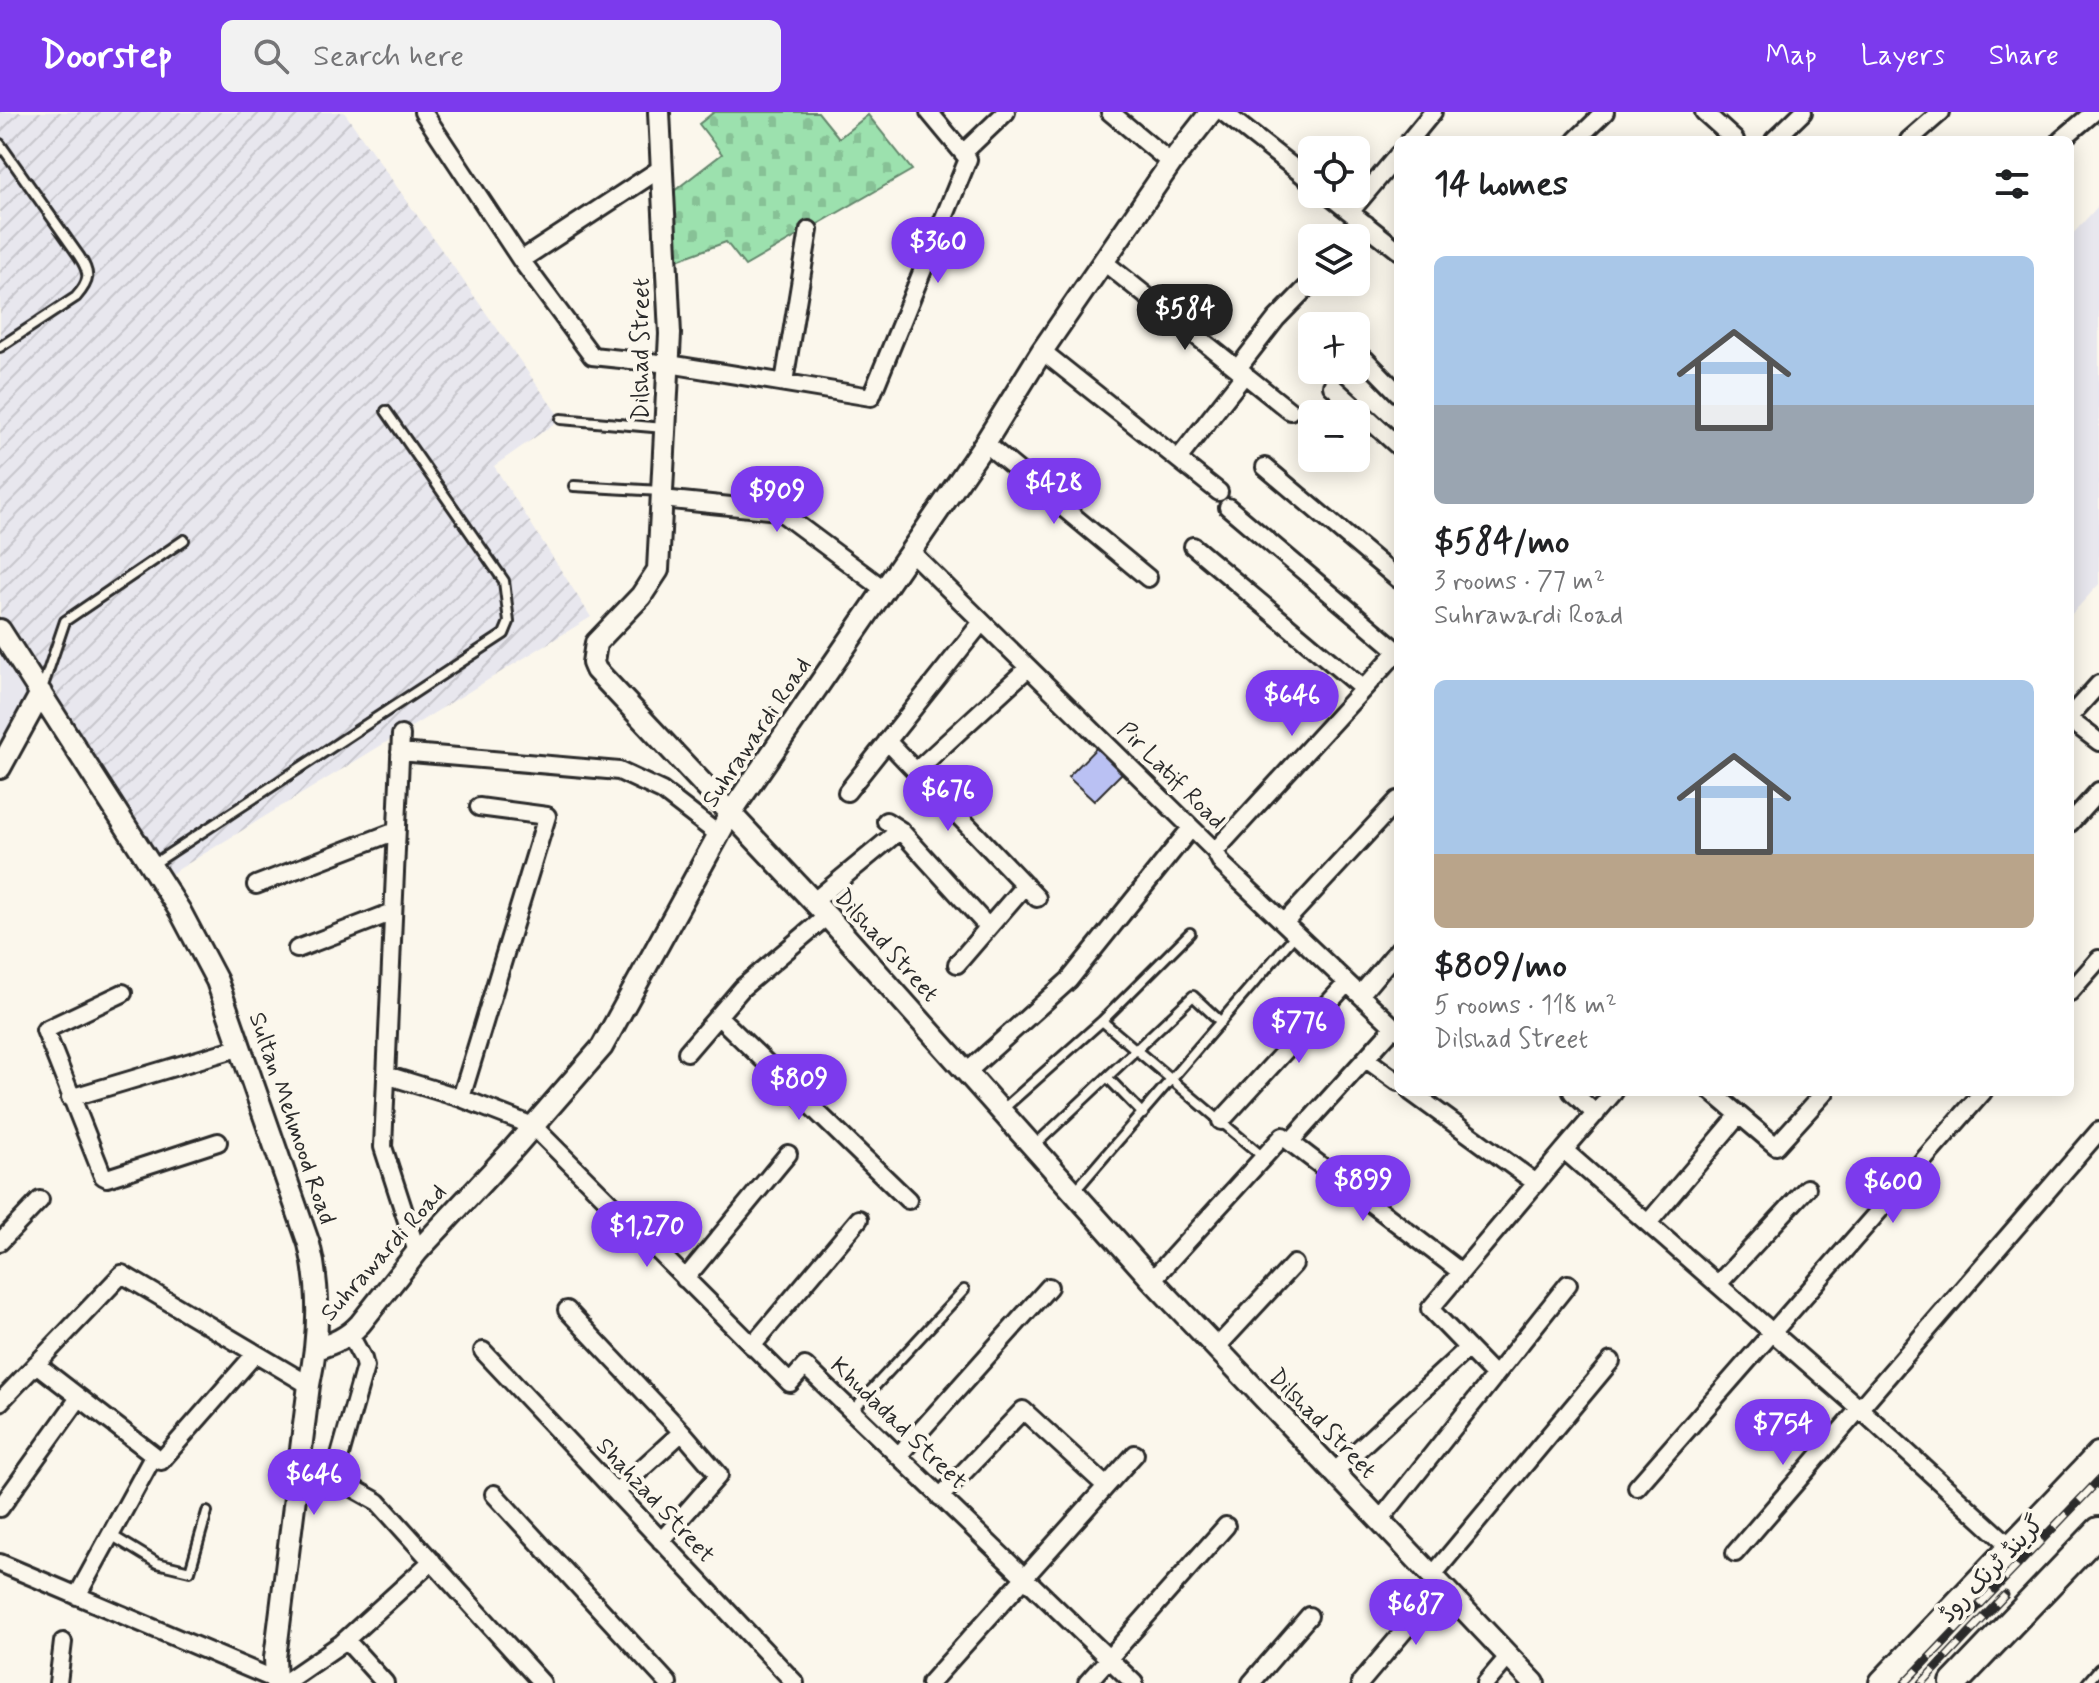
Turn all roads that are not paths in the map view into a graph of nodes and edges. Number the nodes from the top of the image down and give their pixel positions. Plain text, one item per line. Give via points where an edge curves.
1 (423, 112) edge
2 (659, 112) edge
3 (929, 112) edge
4 (1006, 112) edge
5 (1110, 112) edge
6 (1211, 112) edge
7 (1223, 112) edge
8 (1433, 112) edge
9 (1704, 112) edge
10 (1941, 112) edge
11 (2094, 112) edge
12 (1796, 114) edge
13 (1594, 116) edge
14 (2099, 117) edge
15 (1413, 136) edge
16 (1580, 136) edge
17 (1731, 136) edge
18 (1777, 136) edge
19 (1914, 136) edge
20 (2066, 136) edge
21 (0, 144) edge
22 (963, 153) junction
23 (1394, 160) edge
24 (1171, 163) junction
25 (660, 169) junction
26 (1298, 171) edge
27 (1345, 208) edge
28 (1350, 212) junction
29 (1366, 224) edge
30 (1370, 227) edge
31 (809, 230) dead end
32 (1394, 247) edge
33 (521, 260) junction
34 (1104, 262) junction
35 (1298, 296) edge
36 (0, 347) edge
37 (1042, 351) junction
38 (669, 364) junction
39 (1370, 364) edge
40 (1242, 371) junction
41 (784, 382) junction
42 (1332, 386) dead end
43 (1394, 389) edge
44 (386, 411) dead end
45 (1290, 411) dead end
46 (561, 419) dead end
47 (665, 428) junction
48 (1394, 442) edge
49 (985, 443) junction
50 (1178, 459) junction
51 (1265, 467) dead end
52 (574, 486) dead end
53 (1219, 492) dead end
54 (662, 495) junction
55 (1228, 507) dead end
56 (184, 540) dead end
57 (1193, 546) dead end
58 (911, 552) junction
59 (1394, 576) edge
60 (1148, 578) dead end
61 (885, 590) junction
62 (982, 622) junction
63 (0, 630) edge
64 (1394, 648) edge
65 (1394, 655) edge
66 (1028, 668) junction
67 (2099, 684) edge
68 (1363, 689) junction
69 (41, 693) junction
70 (2074, 713) edge
71 (2074, 721) edge
72 (401, 735) dead end
73 (887, 741) junction
74 (2099, 742) edge
75 (400, 752) junction
76 (0, 768) edge
77 (916, 771) junction
78 (2099, 791) edge
79 (847, 792) dead end
80 (1394, 805) edge
81 (479, 807) dead end
82 (730, 814) junction
83 (2074, 819) edge
84 (1191, 828) junction
85 (396, 831) junction
86 (719, 835) junction
87 (1215, 851) junction
88 (151, 866) junction
89 (256, 885) dead end
90 (1025, 885) junction
91 (1037, 898) dead end
92 (820, 909) junction
93 (393, 912) junction
94 (988, 927) junction
95 (1290, 928) junction
96 (1190, 933) dead end
97 (297, 949) dead end
98 (1394, 955) edge
99 (2099, 959) edge
100 (957, 964) dead end
101 (1347, 983) junction
102 (2074, 987) edge
103 (123, 993) dead end
104 (1360, 995) junction
105 (718, 1016) junction
106 (1102, 1021) junction
107 (1221, 1022) junction
108 (1394, 1027) edge
109 (1394, 1031) edge
110 (241, 1047) junction
111 (1135, 1050) junction
112 (687, 1052) dead end
113 (1366, 1059) junction
114 (967, 1072) junction
115 (386, 1075) junction
116 (1107, 1077) junction
117 (1394, 1079) edge
118 (1172, 1080) junction
119 (1416, 1096) edge
120 (1576, 1096) edge
121 (1611, 1096) edge
122 (1717, 1096) edge
123 (1821, 1096) edge
124 (1980, 1096) edge
125 (70, 1098) junction
126 (461, 1098) junction
127 (1002, 1110) junction
128 (1143, 1114) junction
129 (1596, 1114) junction
130 (1739, 1115) junction
131 (1221, 1121) junction
132 (533, 1126) junction
133 (2099, 1131) edge
134 (218, 1142) dead end
135 (1290, 1142) junction
136 (1034, 1147) junction
137 (1564, 1150) junction
138 (788, 1154) dead end
139 (1264, 1157) junction
140 (1536, 1183) junction
141 (1807, 1188) dead end
142 (1074, 1193) junction
143 (40, 1200) dead end
144 (908, 1200) dead end
145 (859, 1219) dead end
146 (1648, 1223) junction
147 (0, 1242) edge
148 (417, 1252) junction
149 (1294, 1264) dead end
150 (1461, 1272) junction
151 (685, 1279) junction
152 (1152, 1280) junction
153 (1568, 1284) dead end
154 (1718, 1284) junction
155 (1049, 1287) dead end
156 (964, 1290) dead end
157 (567, 1310) dead end
158 (1773, 1332) junction
159 (350, 1335) junction
160 (752, 1346) junction
161 (1216, 1348) junction
162 (1468, 1348) junction
163 (316, 1349) junction
164 (483, 1351) dead end
165 (255, 1354) junction
166 (1611, 1361) dead end
167 (36, 1364) junction
168 (1495, 1376) junction
169 (309, 1385) junction
170 (79, 1398) junction
171 (0, 1402) edge
172 (1860, 1409) junction
173 (852, 1412) junction
174 (682, 1432) junction
175 (1135, 1454) dead end
176 (154, 1455) junction
177 (898, 1456) junction
178 (2099, 1456) edge
179 (1334, 1472) junction
180 (1106, 1486) junction
181 (1637, 1487) dead end
182 (616, 1492) junction
183 (494, 1494) dead end
184 (940, 1497) junction
185 (0, 1508) edge
186 (207, 1512) dead end
187 (1380, 1520) junction
188 (1226, 1526) dead end
189 (2099, 1531) edge
190 (110, 1534) junction
191 (661, 1541) junction
192 (2011, 1547) junction
193 (1735, 1553) dead end
194 (432, 1561) junction
195 (0, 1563) edge
196 (1024, 1577) junction
197 (1437, 1581) junction
198 (77, 1596) junction
199 (1309, 1616) dead end
200 (346, 1640) junction
201 (63, 1642) dead end
202 (1509, 1656) junction
203 (1109, 1659) junction
204 (2099, 1669) edge
205 (279, 1682) edge
206 (58, 1683) edge
207 (385, 1683) edge
208 (542, 1683) edge
209 (668, 1683) edge
210 (795, 1683) edge
211 (930, 1683) edge
212 (1087, 1683) edge
213 (1134, 1683) edge
214 (1251, 1683) edge
215 (1360, 1683) edge
216 (1486, 1683) edge
217 (1534, 1683) edge
218 (1883, 1683) edge
219 (1954, 1683) edge
220 (2087, 1683) edge

1 - 33 street
2 - 25 street, Dilshad Street
3 - 22 street
4 - 22 street
5 - 24 street
6 - 24 street, Suhrawardi Road
7 - 26 street
8 - 15 street
9 - 17 street
10 - 19 street
11 - 14 street
11 - 20 street
12 - 18 street
13 - 16 street
21 - 36 lane via 87,268 88,279 76,297
22 - 41 street via 968,159 871,397
23 - 28 street
24 - 34 street, Suhrawardi Road
25 - 33 street
25 - 38 street, Dilshad Street
27 - 28 street
28 - 29 street
30 - 32 street
31 - 41 street
33 - 38 street via 592,356
34 - 37 street, Suhrawardi Road
34 - 40 street
35 - 40 street via 1276,319
37 - 49 street, Suhrawardi Road
37 - 50 street
38 - 41 street
38 - 47 street, Dilshad Street
39 - 43 street
40 - 45 street
40 - 50 street
42 - 48 street
44 - 88 lane via 504,581 507,629
46 - 47 lane
47 - 54 street, Dilshad Street
49 - 58 street, Suhrawardi Road
49 - 60 street
50 - 53 street
51 - 59 street
52 - 54 lane
54 - 61 street via 779,511
54 - 82 street, Dilshad Street via 658,570 596,643 593,663
55 - 64 street
56 - 69 lane via 65,621
57 - 68 street
58 - 61 street, Suhrawardi Road
58 - 62 street, Pir Latif Road
61 - 82 street, Suhrawardi Road
62 - 66 street, Pir Latif Road
62 - 73 street
63 - 69 street, Sultan Mehmood Road
65 - 68 street
66 - 77 street
66 - 84 street, Pir Latif Road
67 - 70 street
68 - 87 street
69 - 76 street
69 - 88 street, Sultan Mehmood Road
71 - 74 street
72 - 75 street
73 - 77 street
73 - 79 street
75 - 85 street
75 - 86 street via 619,771 662,791
77 - 90 street
78 - 83 street
80 - 95 street
81 - 126 street via 547,816
82 - 86 street, Suhrawardi Road
82 - 92 street, Dilshad Street
84 - 87 street, Pir Latif Road
84 - 114 street via 1069,980
85 - 89 street
85 - 93 street
86 - 132 street, Suhrawardi Road via 602,1047
87 - 95 street, Pir Latif Road via 1222,864
88 - 110 street, Sultan Mehmood Road via 217,981
90 - 91 street
90 - 94 street
92 - 94 street via 893,826
92 - 105 street
92 - 114 street, Dilshad Street
93 - 97 street
93 - 115 street
94 - 100 street
95 - 101 street, Pir Latif Road
95 - 107 lane
96 - 106 lane
98 - 104 street
99 - 102 street
101 - 104 street, Pir Latif Road
101 - 131 street
103 - 125 street via 45,1029
104 - 108 street, Pir Latif Road
105 - 112 street
105 - 144 street
106 - 111 lane
106 - 127 lane
107 - 111 lane via 1193,996
107 - 118 lane
109 - 113 street
110 - 125 street
110 - 163 street, Sultan Mehmood Road via 315,1266
111 - 116 lane
111 - 118 lane
113 - 117 street
113 - 135 street
114 - 127 street, Dilshad Street
115 - 126 street
115 - 148 street via 383,1147
116 - 128 lane
116 - 136 lane
118 - 128 lane
118 - 131 lane
119 - 140 street
120 - 129 street
121 - 129 street
122 - 130 street
123 - 130 street via 1776,1146
124 - 158 street
125 - 134 street via 104,1178
126 - 132 street
127 - 136 street, Dilshad Street
128 - 142 lane
129 - 137 street
130 - 146 street
131 - 139 lane
132 - 148 street, Suhrawardi Road
132 - 151 street, Khudadad Street
133 - 172 street
135 - 139 street via 1283,1136
135 - 150 street
136 - 142 street, Dilshad Street
137 - 140 street
137 - 146 street
138 - 151 street
139 - 152 street
140 - 150 street
141 - 154 street
142 - 152 street, Dilshad Street
143 - 147 street
145 - 160 street
146 - 154 street
148 - 159 street, Suhrawardi Road
149 - 161 street
150 - 162 street via 1430,1309
151 - 160 street, Khudadad Street
152 - 161 street, Dilshad Street
153 - 168 street
154 - 158 street
155 - 177 street
156 - 173 lane
157 - 174 street
158 - 172 street
158 - 181 street
159 - 163 street, Suhrawardi Road
159 - 194 street via 365,1367 335,1473 378,1502
160 - 173 street, Khudadad Street via 790,1383 805,1366
161 - 179 street, Dilshad Street
162 - 168 street
162 - 179 street
163 - 169 street, Sultan Mehmood Road
164 - 182 street, Shahzad Street
165 - 167 street via 122,1274
165 - 169 street
165 - 176 street via 161,1461
166 - 197 street
167 - 170 street
167 - 171 street
168 - 187 street
169 - 205 street, Sultan Mehmood Road via 275,1658
170 - 176 street
170 - 185 street
172 - 192 street
172 - 193 street
173 - 177 street, Khudadad Street
174 - 182 street
174 - 191 street via 719,1475
175 - 180 street
176 - 190 street
177 - 184 street, Khudadad Street
178 - 192 main road, گرینڈ ٹرنک روڈ
179 - 187 street, Dilshad Street
180 - 184 street via 1023,1410
180 - 196 street
182 - 191 street, Shahzad Street
183 - 209 street
184 - 196 street, Khudadad Street
186 - 190 lane via 190,1571 157,1563
187 - 197 street, Dilshad Street
188 - 203 street
189 - 219 main road
190 - 198 street
191 - 210 street, Shahzad Street
192 - 218 main road, گرینڈ ٹرنک روڈ
194 - 200 street
194 - 208 street
195 - 198 street
196 - 203 street, Khudadad Street
196 - 211 street
197 - 202 street, Dilshad Street
197 - 215 street
198 - 205 street
199 - 214 street
200 - 205 street
200 - 207 street
201 - 206 street
202 - 216 street
202 - 217 street, Dilshad Street
203 - 212 street
203 - 213 street, Khudadad Street
204 - 220 lane

